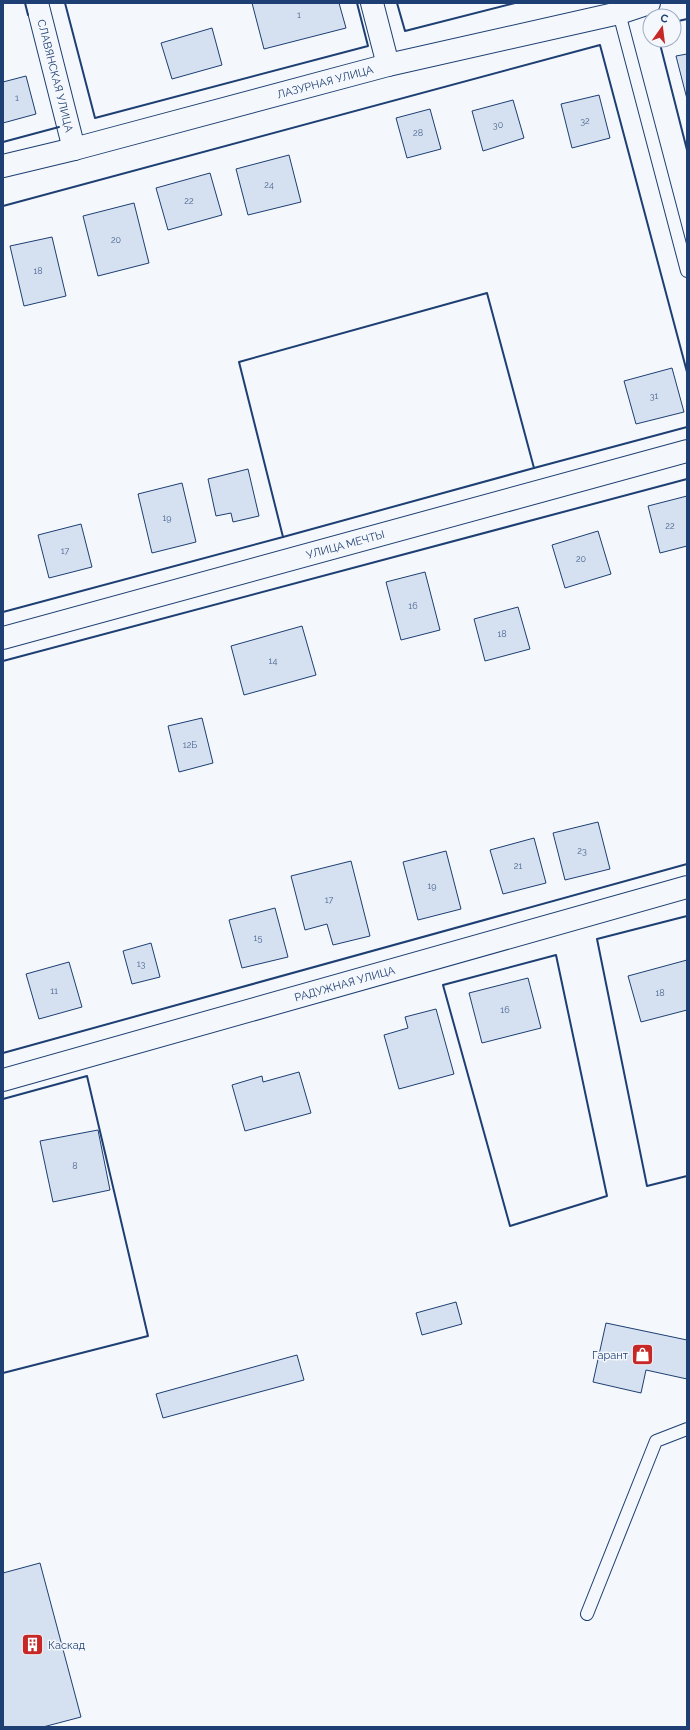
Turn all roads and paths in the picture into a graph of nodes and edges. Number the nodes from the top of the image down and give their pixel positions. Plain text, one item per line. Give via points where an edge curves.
1 (37, 3) edge
2 (372, 3) edge
3 (649, 3) edge
4 (619, 13) junction
5 (388, 65) junction
6 (74, 149) junction
7 (3, 166) edge
8 (687, 271) edge
9 (687, 451) edge
10 (3, 638) edge
11 (687, 887) edge
12 (3, 1080) edge
13 (687, 1430) edge
14 (587, 1614) dead end

1 - 6 street, СЛАВЯНСКАЯ УЛИЦА
2 - 5 street
3 - 4 street, ЛАЗУРНАЯ УЛИЦА
4 - 5 street, ЛАЗУРНАЯ УЛИЦА
4 - 8 lane
5 - 6 street, ЛАЗУРНАЯ УЛИЦА
6 - 7 street, ЛАЗУРНАЯ УЛИЦА
9 - 10 street, УЛИЦА МЕЧТЫ
11 - 12 street, РАДУЖНАЯ УЛИЦА
13 - 14 lane via 656,1441

